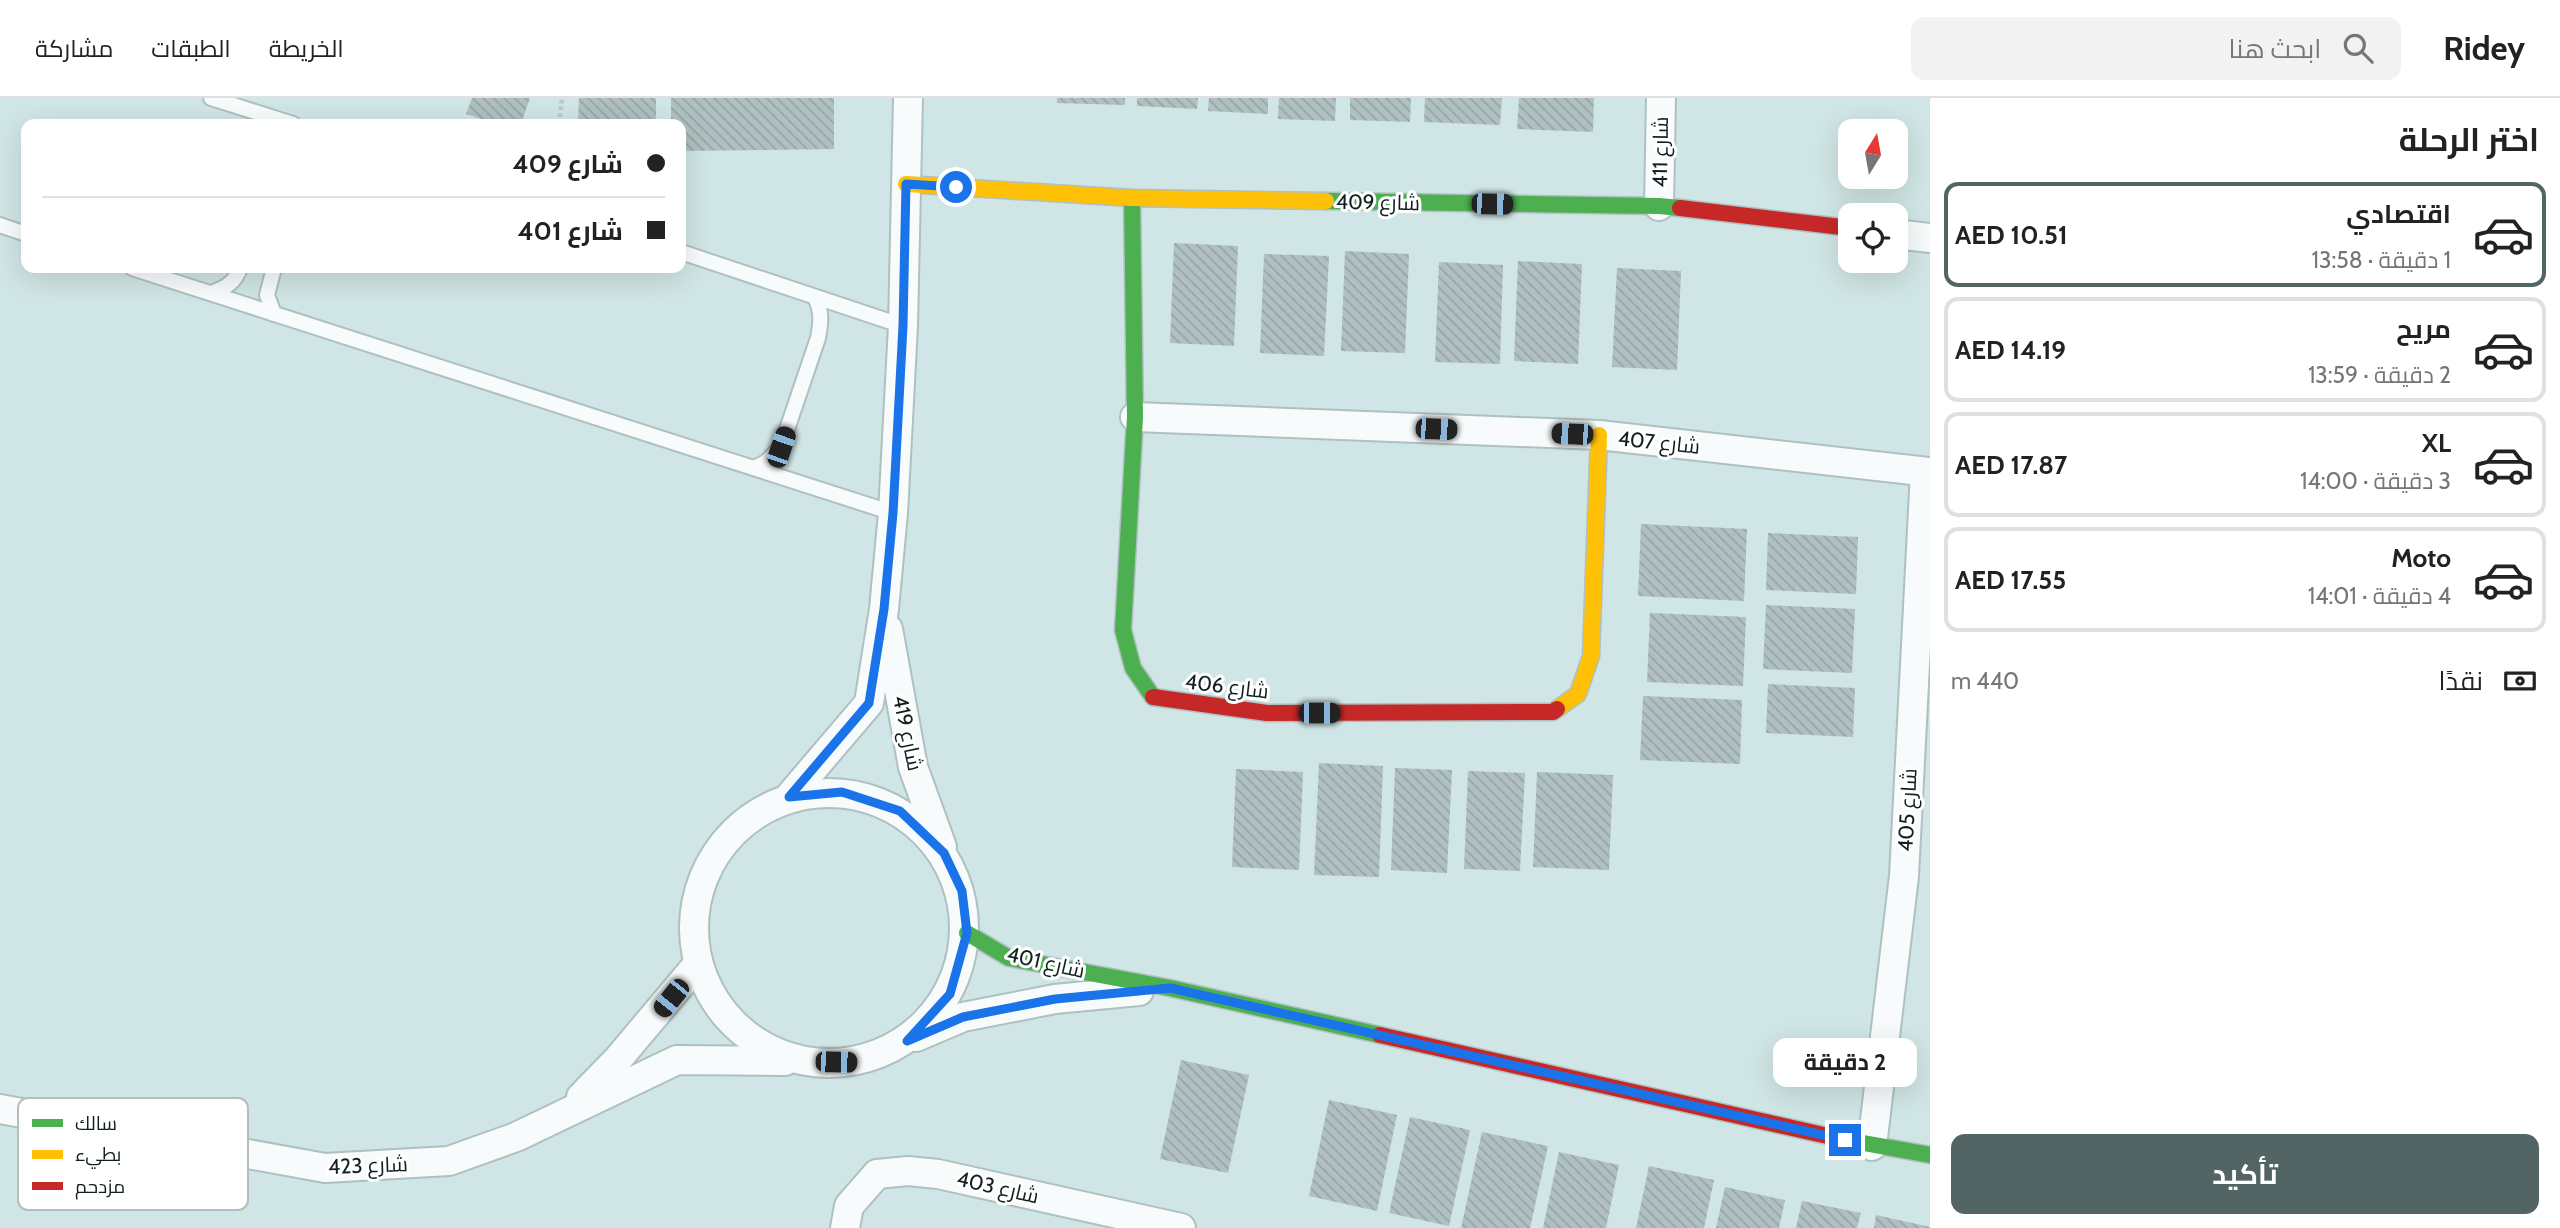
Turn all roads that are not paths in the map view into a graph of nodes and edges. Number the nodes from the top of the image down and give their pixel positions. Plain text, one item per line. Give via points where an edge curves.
1 (211, 98) edge
2 (908, 98) edge
3 (1661, 98) edge
4 (268, 119) edge
5 (906, 184) junction
6 (1132, 198) junction
7 (1659, 206) junction
8 (0, 225) edge
9 (1838, 228) edge
10 (21, 232) edge
11 (1908, 235) edge
12 (1930, 238) edge
13 (686, 254) edge
14 (148, 273) edge
15 (237, 273) edge
16 (273, 273) edge
17 (211, 293) junction
18 (816, 297) junction
19 (274, 314) junction
20 (903, 326) junction
21 (1135, 417) junction
22 (1599, 435) junction
23 (754, 468) junction
24 (1927, 472) edge
25 (893, 513) junction
26 (884, 609) junction
27 (789, 797) junction
28 (944, 853) junction
29 (967, 933) junction
30 (697, 965) junction
31 (1170, 988) junction
32 (907, 1041) junction
33 (799, 1061) junction
34 (0, 1109) edge
35 (18, 1112) edge
36 (564, 1114) junction
37 (1872, 1146) junction
38 (248, 1154) edge
39 (1930, 1155) edge
40 (845, 1228) edge
41 (1181, 1228) edge

1 - 4 lane
2 - 5 street, شارع 419
3 - 7 street, شارع 411
5 - 6 street, شارع 409
5 - 20 street, شارع 419
6 - 7 street, شارع 409
6 - 21 street, شارع 406
7 - 9 street, شارع 409
8 - 10 lane
11 - 12 street
13 - 18 lane
14 - 17 lane
15 - 17 lane via 232,282
16 - 19 lane via 267,295
17 - 19 lane
18 - 20 lane
18 - 23 lane via 821,319 818,338 781,447
19 - 23 lane
20 - 25 street, شارع 419
21 - 22 street, شارع 407
21 - 22 street, شارع 406 via 1124,630 1133,668 1152,697 1267,713 1553,712 1578,694 1591,656
22 - 24 street, شارع 407
23 - 25 lane
24 - 37 street, شارع 405 via 1904,876
25 - 26 street, شارع 419
26 - 27 street, شارع 419 via 869,703
26 - 28 street, شارع 419 via 913,767
27 - 28 street via 842,792 900,811
27 - 30 street via 742,822 709,862 693,913
28 - 29 street, شارع 419 via 962,891
29 - 31 street, شارع 401 via 1009,958
29 - 32 street via 950,994
30 - 33 street via 719,1008 754,1042
30 - 36 street, شارع 423 via 618,1059
31 - 32 street, شارع 401 via 1055,999 963,1017
31 - 37 street, شارع 401
32 - 33 street, شارع 401 via 855,1062
33 - 36 street, شارع 423 via 677,1060
34 - 35 street, شارع 423
36 - 38 street, شارع 423 via 449,1161 325,1168
37 - 39 street, شارع 401
40 - 41 street, شارع 403 via 849,1206 877,1174 908,1171

